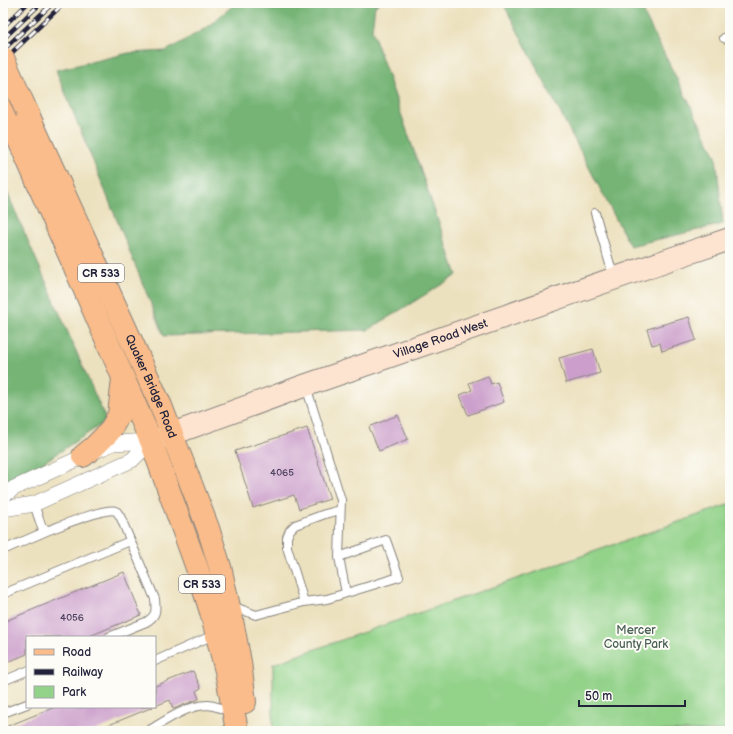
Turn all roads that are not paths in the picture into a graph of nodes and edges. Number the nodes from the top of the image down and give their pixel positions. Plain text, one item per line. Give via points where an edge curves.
1 (3, 58) edge
2 (14, 113) edge
3 (595, 213) dead end
4 (730, 239) edge
5 (614, 278) junction
6 (124, 377) junction
7 (306, 386) junction
8 (172, 434) junction
9 (151, 441) junction
10 (83, 456) junction
11 (3, 496) edge
12 (34, 504) junction
13 (3, 509) edge
14 (340, 510) junction
15 (45, 529) junction
16 (130, 541) junction
17 (3, 550) edge
18 (339, 556) junction
19 (346, 593) junction
20 (3, 594) edge
21 (304, 602) junction
22 (229, 605) junction
23 (216, 634) junction
24 (111, 636) edge
25 (156, 661) edge
26 (26, 671) edge
27 (3, 681) edge
28 (26, 704) edge
29 (3, 713) edge
30 (235, 722) edge
31 (148, 731) edge
32 (247, 731) edge

1 - 2 main road, Quaker Bridge Road / CR 533, bridge
2 - 6 main road, Quaker Bridge Road / CR 533
2 - 8 main road, Quaker Bridge Road / CR 533 via 158,398
3 - 5 lane
4 - 5 main road, Village Road West
5 - 7 main road, Village Road West
6 - 9 main road, Quaker Bridge Road / CR 533
6 - 10 main road via 119,415 108,432
7 - 8 main road, Village Road West
7 - 14 lane via 338,489
8 - 9 main road, Village Road West
8 - 22 main road, Quaker Bridge Road / CR 533 via 208,528
9 - 10 street via 113,443
9 - 12 street via 132,460
9 - 23 main road, Quaker Bridge Road / CR 533 via 197,568
10 - 11 street via 14,488
12 - 13 street
12 - 15 lane
14 - 18 lane
14 - 21 lane via 295,525 287,537 287,547
15 - 16 lane via 109,510 117,512 120,516
15 - 17 lane
16 - 20 lane
16 - 24 lane via 155,599 155,612 146,622
18 - 19 lane
18 - 19 lane via 386,540 399,577
19 - 21 lane
21 - 22 lane via 256,615
22 - 32 main road, Quaker Bridge Road / CR 533 via 240,662
23 - 25 lane
23 - 30 main road, Quaker Bridge Road / CR 533
26 - 27 lane
28 - 29 lane
30 - 31 lane via 208,705 197,706

